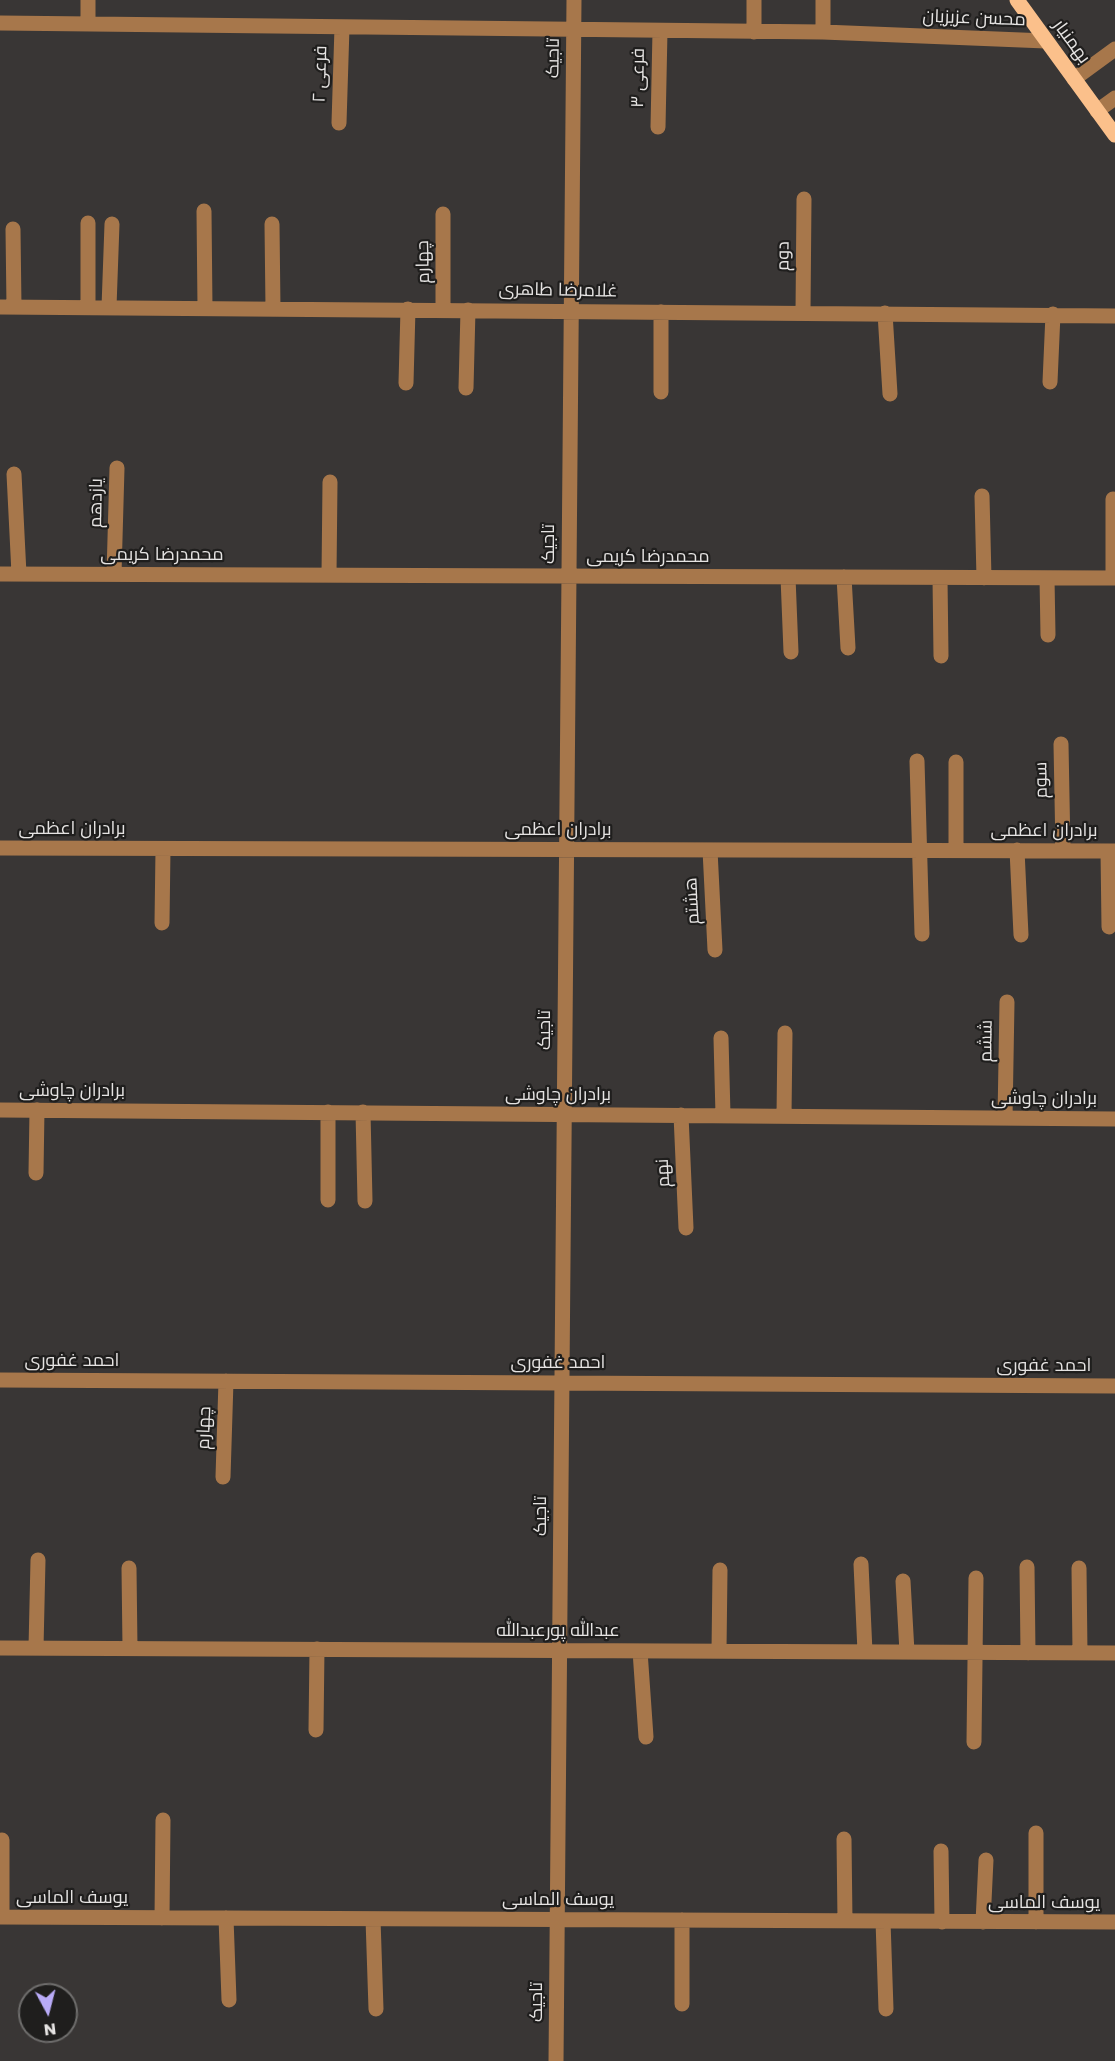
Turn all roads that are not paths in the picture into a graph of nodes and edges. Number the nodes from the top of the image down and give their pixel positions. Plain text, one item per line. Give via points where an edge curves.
1 (88, 0) edge
2 (574, 0) edge
3 (754, 0) edge
4 (823, 0) edge
5 (1017, 0) edge
6 (0, 23) edge
7 (88, 24) junction
8 (342, 27) junction
9 (574, 30) junction
10 (660, 31) junction
11 (754, 32) junction
12 (823, 32) junction
13 (1046, 41) junction
14 (1115, 49) edge
15 (1074, 79) junction
16 (1115, 98) edge
17 (1097, 111) junction
18 (339, 123) dead end
19 (658, 127) dead end
20 (1115, 135) edge
21 (804, 200) dead end
22 (204, 211) dead end
23 (443, 214) dead end
24 (88, 223) dead end
25 (111, 224) dead end
26 (272, 224) dead end
27 (13, 229) dead end
28 (7, 307) edge
29 (88, 307) junction
30 (109, 307) junction
31 (205, 308) junction
32 (273, 309) junction
33 (408, 309) junction
34 (443, 310) junction
35 (468, 310) junction
36 (571, 310) junction
37 (661, 312) junction
38 (803, 312) junction
39 (885, 313) junction
40 (1053, 314) junction
41 (1115, 316) edge
42 (1050, 382) dead end
43 (406, 383) dead end
44 (466, 388) dead end
45 (661, 392) dead end
46 (890, 394) dead end
47 (117, 468) dead end
48 (14, 474) dead end
49 (330, 482) dead end
50 (982, 496) dead end
51 (1113, 499) dead end
52 (0, 574) edge
53 (18, 574) junction
54 (114, 574) junction
55 (329, 575) junction
56 (569, 576) junction
57 (788, 577) junction
58 (844, 577) junction
59 (940, 578) junction
60 (984, 578) junction
61 (1047, 578) junction
62 (1114, 578) edge
63 (1047, 635) dead end
64 (848, 648) dead end
65 (791, 652) dead end
66 (941, 656) dead end
67 (1062, 744) dead end
68 (917, 761) dead end
69 (956, 762) dead end
70 (0, 848) edge
71 (162, 849) junction
72 (566, 849) junction
73 (710, 850) junction
74 (918, 850) junction
75 (956, 850) junction
76 (1017, 850) junction
77 (1063, 850) junction
78 (1111, 851) edge
79 (162, 923) dead end
80 (1109, 927) dead end
81 (922, 934) dead end
82 (1021, 935) dead end
83 (715, 950) dead end
84 (1007, 1002) dead end
85 (785, 1033) dead end
86 (721, 1038) dead end
87 (0, 1110) edge
88 (37, 1110) junction
89 (328, 1112) junction
90 (363, 1112) junction
91 (564, 1114) junction
92 (681, 1115) junction
93 (723, 1115) junction
94 (784, 1116) junction
95 (1005, 1118) junction
96 (1115, 1119) edge
97 (36, 1173) dead end
98 (328, 1200) dead end
99 (365, 1201) dead end
100 (686, 1228) dead end
101 (0, 1380) edge
102 (226, 1381) junction
103 (562, 1383) junction
104 (1115, 1386) edge
105 (223, 1477) dead end
106 (38, 1560) dead end
107 (861, 1564) dead end
108 (129, 1568) dead end
109 (1027, 1568) dead end
110 (1080, 1568) dead end
111 (720, 1570) dead end
112 (976, 1578) dead end
113 (903, 1581) dead end
114 (0, 1648) edge
115 (36, 1648) junction
116 (130, 1648) junction
117 (317, 1649) junction
118 (560, 1650) junction
119 (640, 1651) junction
120 (719, 1651) junction
121 (865, 1652) junction
122 (908, 1652) junction
123 (977, 1652) junction
124 (1028, 1653) junction
125 (1080, 1653) junction
126 (1115, 1653) edge
127 (316, 1730) dead end
128 (646, 1737) dead end
129 (974, 1742) dead end
130 (163, 1820) dead end
131 (1036, 1833) dead end
132 (844, 1839) dead end
133 (2, 1840) dead end
134 (941, 1851) dead end
135 (986, 1860) dead end
136 (1, 1917) edge
137 (162, 1918) junction
138 (226, 1918) junction
139 (373, 1919) junction
140 (558, 1920) junction
141 (682, 1920) junction
142 (846, 1921) junction
143 (883, 1921) junction
144 (942, 1922) junction
145 (983, 1922) junction
146 (1036, 1922) junction
147 (1115, 1922) edge
148 (229, 2000) dead end
149 (682, 2004) dead end
150 (376, 2009) dead end
151 (886, 2009) dead end
152 (556, 2061) edge

1 - 7 street
2 - 9 street, تاجیک
3 - 11 street
4 - 12 street
5 - 13 main road, بهمنیار
6 - 7 street, محسن عزیزیان
7 - 8 street, محسن عزیزیان
8 - 9 street, محسن عزیزیان
8 - 18 street, فرعی ۲
9 - 10 street, محسن عزیزیان
9 - 36 street, تاجیک
10 - 11 street, محسن عزیزیان
10 - 19 street, فرعی ۳
11 - 12 street, محسن عزیزیان
12 - 13 street, محسن عزیزیان
13 - 15 main road, بهمنیار
14 - 15 street
15 - 17 main road, بهمنیار
16 - 17 street
17 - 20 main road, بهمنیار
21 - 38 street, دوم
22 - 31 street
23 - 34 street, چهارم
24 - 29 street
25 - 30 street
26 - 32 street
27 - 28 street
28 - 29 street, غلامرضا طاهری
29 - 30 street, غلامرضا طاهری
30 - 31 street, غلامرضا طاهری
31 - 32 street, غلامرضا طاهری
32 - 33 street, غلامرضا طاهری
33 - 34 street, غلامرضا طاهری
33 - 43 street
34 - 35 street, غلامرضا طاهری
35 - 36 street, غلامرضا طاهری
35 - 44 street
36 - 37 street, غلامرضا طاهری
36 - 56 street, تاجیک
37 - 38 street, غلامرضا طاهری
37 - 45 street
38 - 39 street, غلامرضا طاهری
39 - 40 street, غلامرضا طاهری
39 - 46 street
40 - 41 street, غلامرضا طاهری
40 - 42 street
47 - 54 street, یازدهم
48 - 53 street
49 - 55 street
50 - 60 street
51 - 62 street
52 - 53 street, محمدرضا کریمی
53 - 54 street, محمدرضا کریمی
54 - 55 street, محمدرضا کریمی
55 - 56 street, محمدرضا کریمی
56 - 57 street, محمدرضا کریمی
56 - 72 street, تاجیک
57 - 58 street, محمدرضا کریمی
57 - 65 street
58 - 59 street, محمدرضا کریمی
58 - 64 street
59 - 60 street, محمدرضا کریمی
59 - 66 street
60 - 61 street, محمدرضا کریمی
61 - 62 street, محمدرضا کریمی
61 - 63 street
67 - 77 street, سوم
68 - 74 street
69 - 75 street
70 - 71 street, برادران اعظمی
71 - 72 street, برادران اعظمی
71 - 79 street
72 - 73 street, برادران اعظمی
72 - 91 street, تاجیک
73 - 74 street, برادران اعظمی
73 - 83 street, هشتم
74 - 75 street, برادران اعظمی
74 - 81 street
75 - 76 street, برادران اعظمی
76 - 77 street, برادران اعظمی
76 - 82 street
77 - 78 street, برادران اعظمی
78 - 80 street
84 - 95 street, ششم
85 - 94 street
86 - 93 street
87 - 88 street, برادران چاوشی
88 - 89 street, برادران چاوشی
88 - 97 street
89 - 90 street, برادران چاوشی
89 - 98 street
90 - 91 street, برادران چاوشی
90 - 99 street
91 - 92 street, برادران چاوشی
91 - 103 street, تاجیک
92 - 93 street, برادران چاوشی
92 - 100 street, نهم
93 - 94 street, برادران چاوشی
94 - 95 street, برادران چاوشی
95 - 96 street, برادران چاوشی
101 - 102 street, احمد غفوری
102 - 103 street, احمد غفوری
102 - 105 street, چهارم
103 - 104 street, احمد غفوری
103 - 118 street, تاجیک
106 - 115 street
107 - 121 street
108 - 116 street
109 - 124 street
110 - 125 street
111 - 120 street
112 - 123 street
113 - 122 street
114 - 115 street, عبدالله پورعبدالله
115 - 116 street, عبدالله پورعبدالله
116 - 117 street, عبدالله پورعبدالله
117 - 118 street, عبدالله پورعبدالله
117 - 127 street
118 - 119 street, عبدالله پورعبدالله
118 - 140 street, تاجیک
119 - 120 street, عبدالله پورعبدالله
119 - 128 street
120 - 121 street, عبدالله پورعبدالله
121 - 122 street, عبدالله پورعبدالله
122 - 123 street, عبدالله پورعبدالله
123 - 124 street, عبدالله پورعبدالله
123 - 129 street
124 - 125 street, عبدالله پورعبدالله
125 - 126 street, عبدالله پورعبدالله
130 - 137 street
131 - 146 street
132 - 142 street
133 - 136 street
134 - 144 street
135 - 145 street
136 - 137 street, یوسف الماسی
137 - 138 street, یوسف الماسی
138 - 139 street, یوسف الماسی
138 - 148 street
139 - 140 street, یوسف الماسی
139 - 150 street
140 - 141 street, یوسف الماسی
140 - 152 street, تاجیک
141 - 142 street, یوسف الماسی
141 - 149 street
142 - 143 street, یوسف الماسی
143 - 144 street, یوسف الماسی
143 - 151 street
144 - 145 street, یوسف الماسی
145 - 146 street, یوسف الماسی
146 - 147 street, یوسف الماسی

